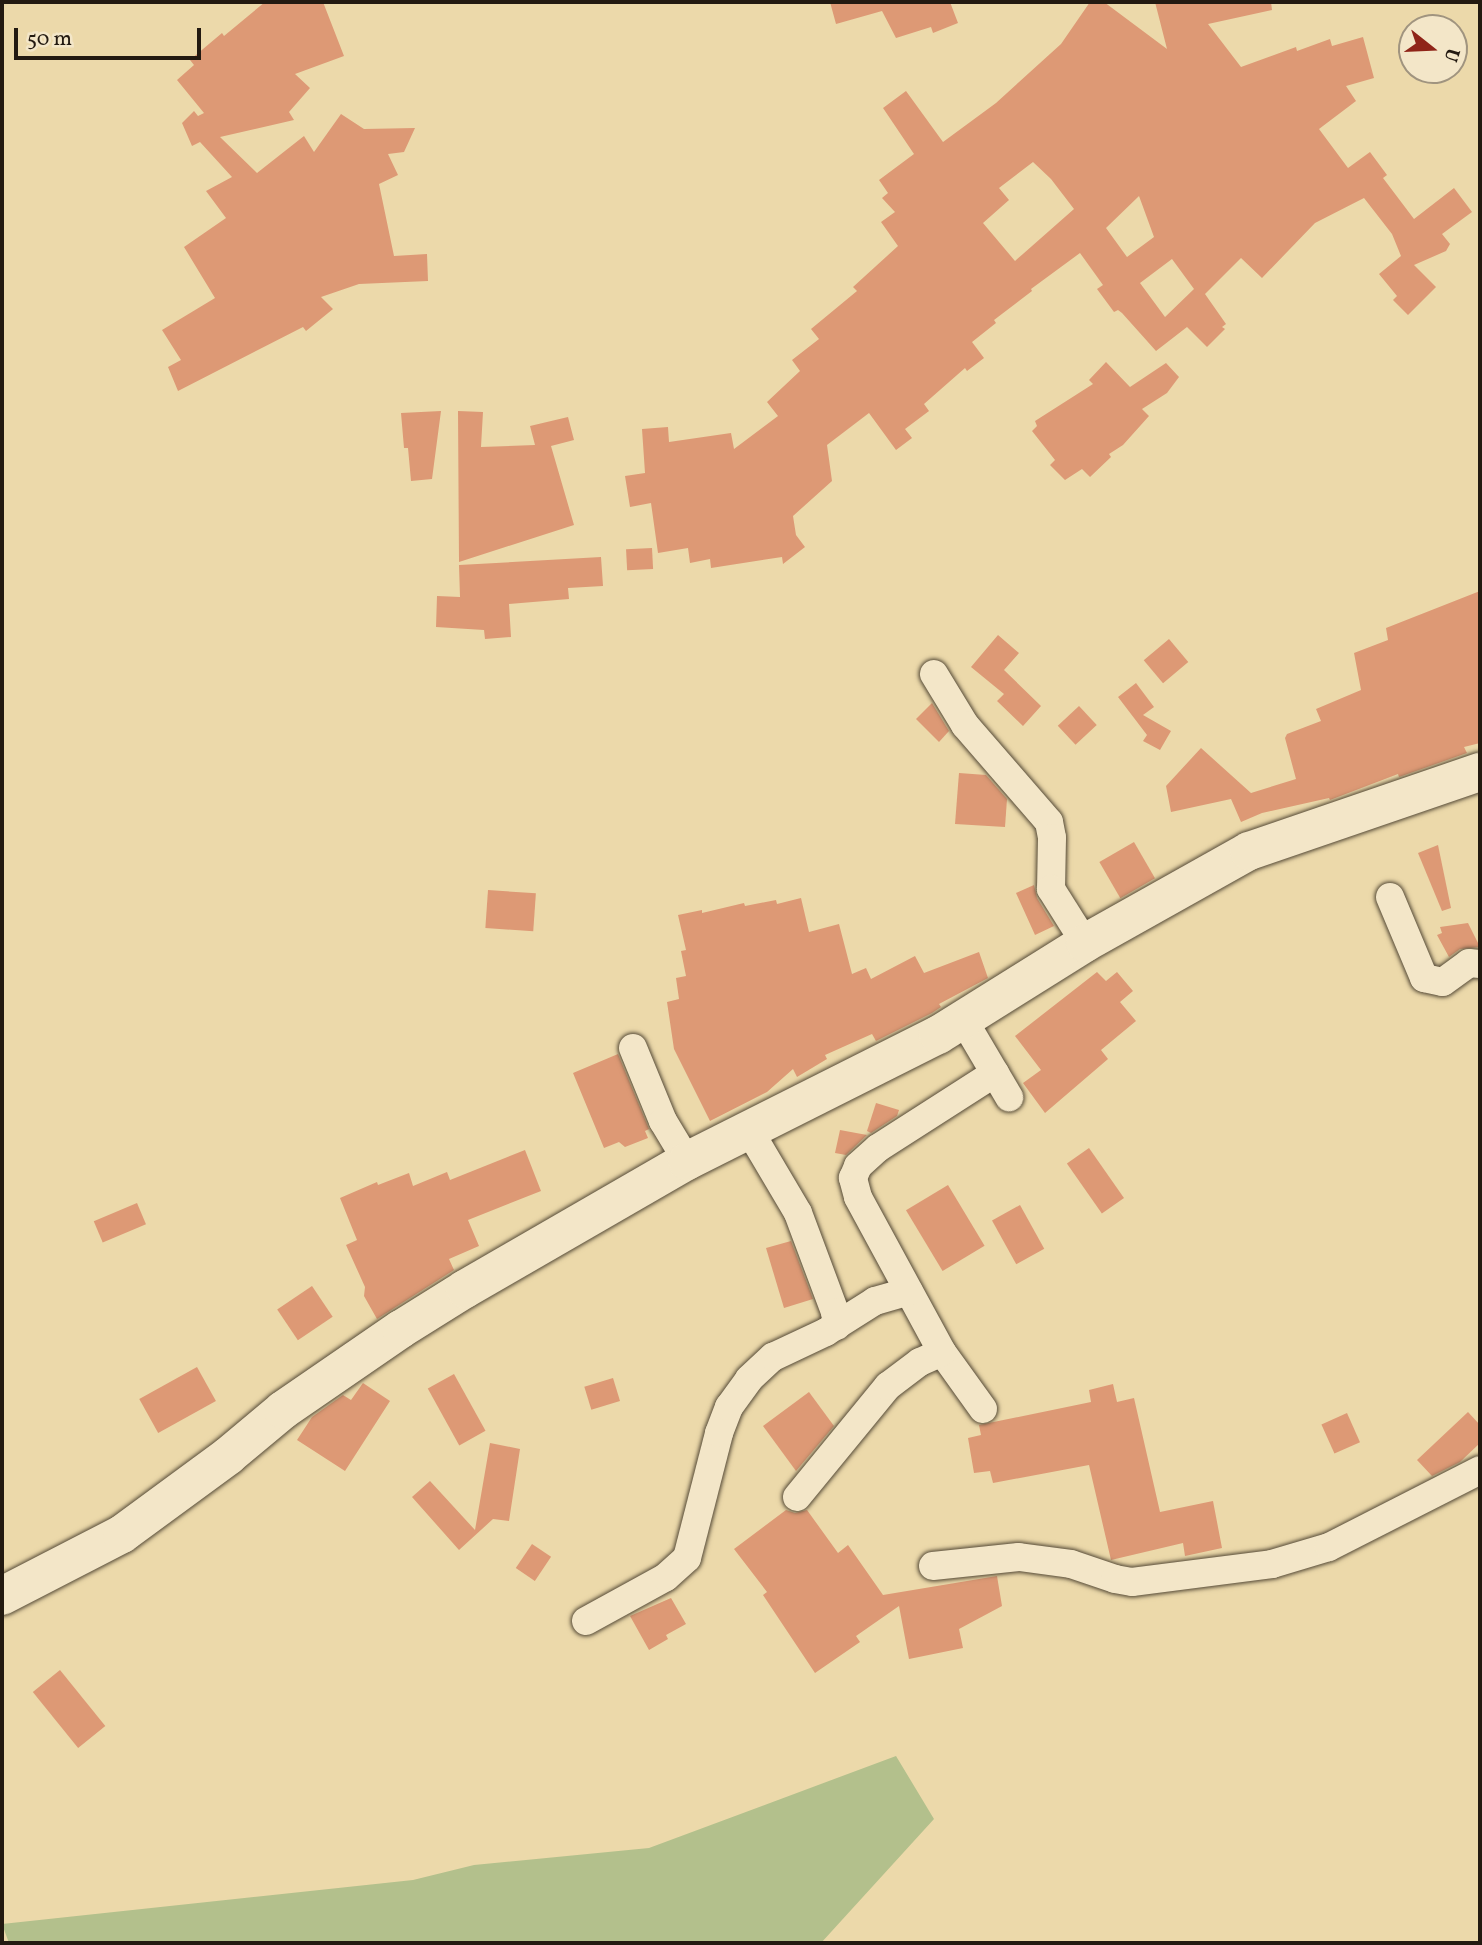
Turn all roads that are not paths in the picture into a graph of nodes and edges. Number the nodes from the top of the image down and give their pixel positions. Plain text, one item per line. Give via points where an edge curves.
1 (934, 674) dead end
2 (1480, 772) edge
3 (1390, 897) dead end
4 (1085, 943) junction
5 (1480, 964) edge
6 (964, 1018) junction
7 (633, 1048) dead end
8 (749, 1130) junction
9 (687, 1161) junction
10 (909, 1290) junction
11 (837, 1326) junction
12 (942, 1352) junction
13 (984, 1409) dead end
14 (1480, 1470) edge
15 (797, 1497) dead end
16 (933, 1566) dead end
17 (2, 1596) edge
18 (586, 1621) dead end

1 - 4 street via 965,725 1049,822 1051,889
2 - 4 street via 1250,851
3 - 5 street via 1424,978 1443,982 1469,963
4 - 6 street
6 - 8 street
6 - 10 street via 1002,1085 878,1148 854,1172 859,1197
7 - 9 street via 663,1121
8 - 9 street
8 - 11 street via 802,1222
9 - 17 street via 401,1329 283,1410 122,1534
10 - 11 street via 875,1301
10 - 12 street
11 - 18 street via 773,1357 739,1391 719,1433 687,1558 680,1567
12 - 13 street
12 - 15 street via 888,1386
14 - 16 street via 1329,1547 1272,1564 1132,1582 1071,1564 1019,1557

